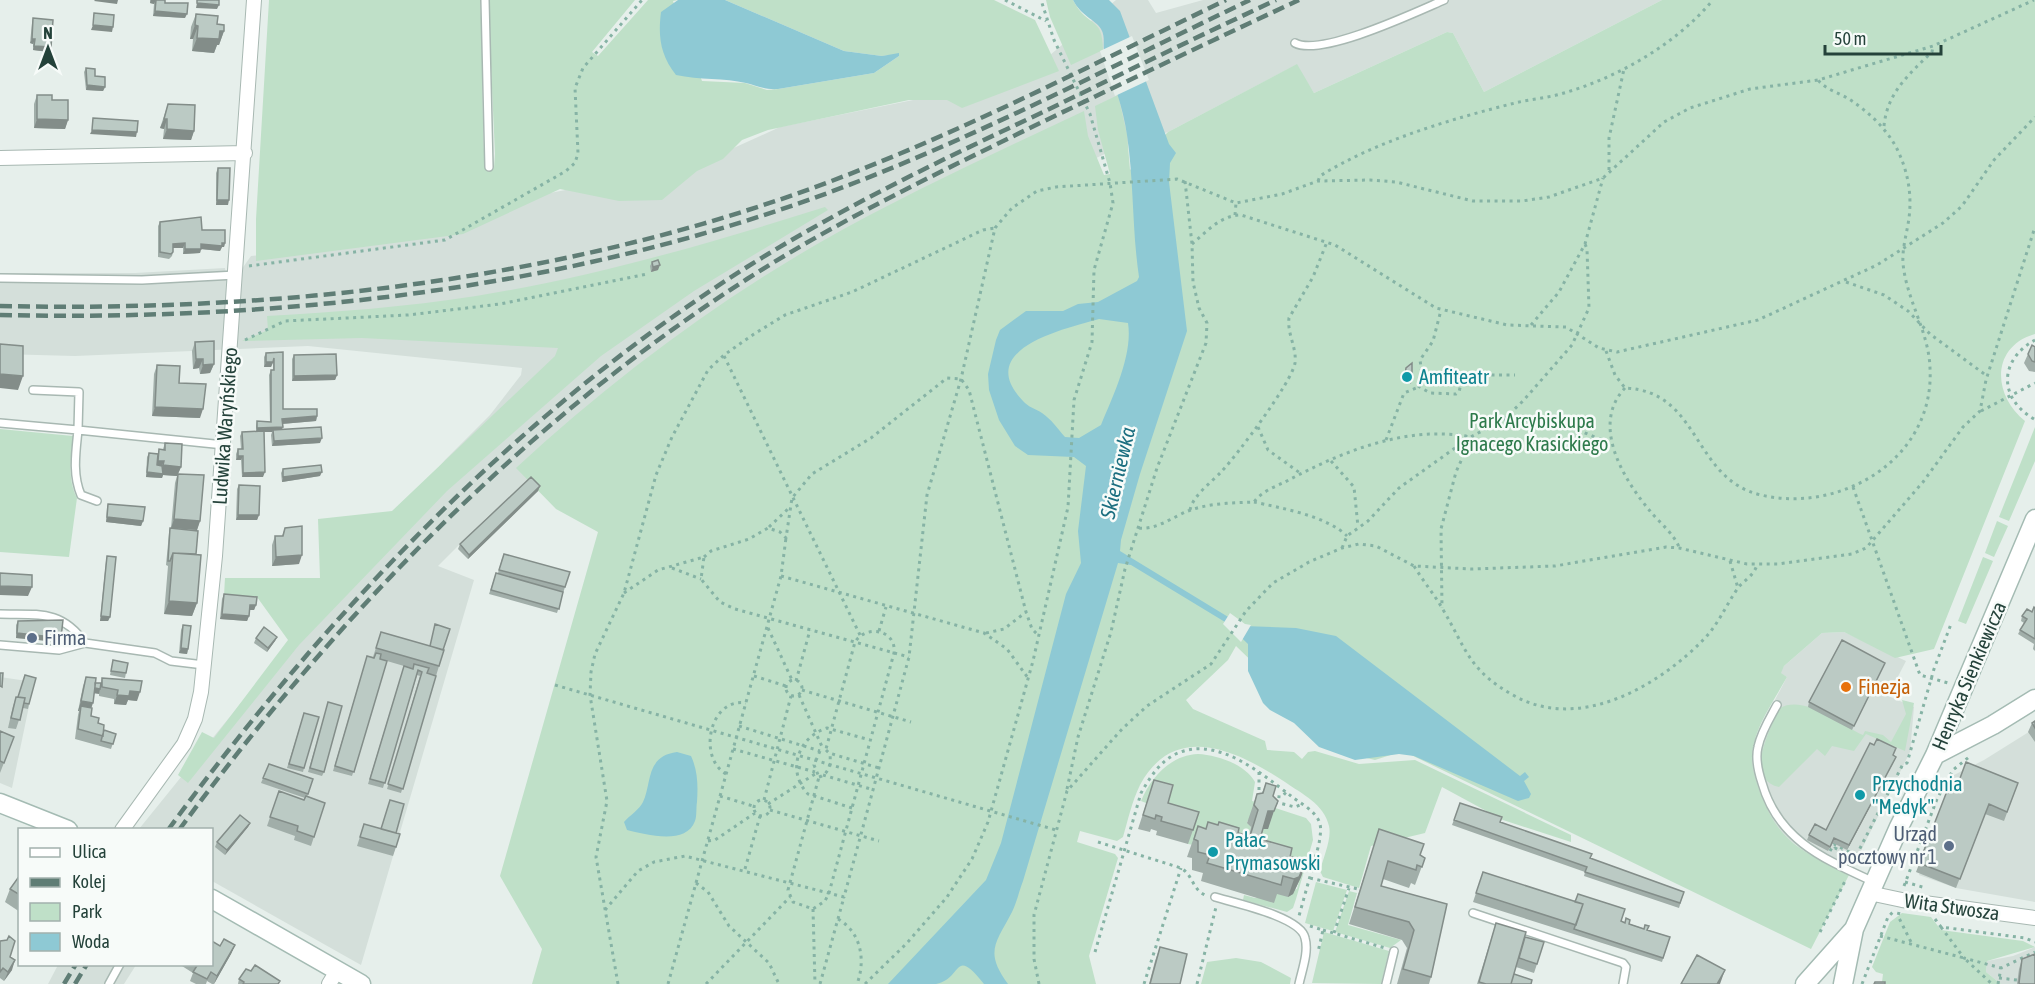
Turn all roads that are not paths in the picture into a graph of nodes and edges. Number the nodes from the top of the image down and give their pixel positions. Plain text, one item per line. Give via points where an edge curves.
1 (254, 0) edge
2 (485, 0) edge
3 (1444, 0) edge
4 (1295, 43) dead end
5 (245, 153) junction
6 (0, 158) edge
7 (489, 167) dead end
8 (242, 271) junction
9 (0, 278) edge
10 (33, 390) dead end
11 (0, 423) edge
12 (78, 430) junction
13 (224, 445) junction
14 (97, 501) dead end
15 (2035, 519) edge
16 (0, 614) edge
17 (85, 643) junction
18 (0, 645) edge
19 (204, 665) junction
20 (2035, 699) edge
21 (1777, 705) dead end
22 (1935, 755) junction
23 (0, 803) edge
24 (63, 828) edge
25 (123, 828) edge
26 (1872, 887) junction
27 (213, 900) edge
28 (1216, 901) road end
29 (1473, 913) dead end
30 (2035, 918) edge
31 (1854, 929) junction
32 (1394, 951) road end
33 (119, 966) edge
34 (333, 977) edge
35 (109, 984) edge
36 (361, 984) edge
37 (1299, 984) edge
38 (1386, 984) edge
39 (1623, 984) edge
40 (1805, 984) edge
41 (1843, 984) edge

1 - 5 street, Ludwika Waryńskiego
2 - 7 lane
3 - 4 lane via 1372,31 1312,46
5 - 6 street
5 - 8 street, Ludwika Waryńskiego
8 - 9 lane via 142,280
8 - 13 street, Ludwika Waryńskiego
10 - 12 lane via 79,392
11 - 12 lane
12 - 13 lane
12 - 14 lane via 77,486 81,495
13 - 19 street, Ludwika Waryńskiego
15 - 22 street, Henryka Sienkiewicza
16 - 17 lane via 58,617
17 - 18 lane via 59,650
17 - 19 lane
19 - 25 street, Ludwika Waryńskiego via 195,719 184,744
20 - 22 street
21 - 26 lane via 1756,754 1764,791 1776,817 1813,851
22 - 26 street, Henryka Sienkiewicza
23 - 24 street
26 - 30 street, Wita Stwosza via 1902,900
26 - 31 street, Henryka Sienkiewicza
27 - 34 street
28 - 37 lane via 1296,924 1305,937
29 - 39 lane via 1623,963
31 - 40 street
31 - 41 street
32 - 38 lane
33 - 35 lane
34 - 36 street

